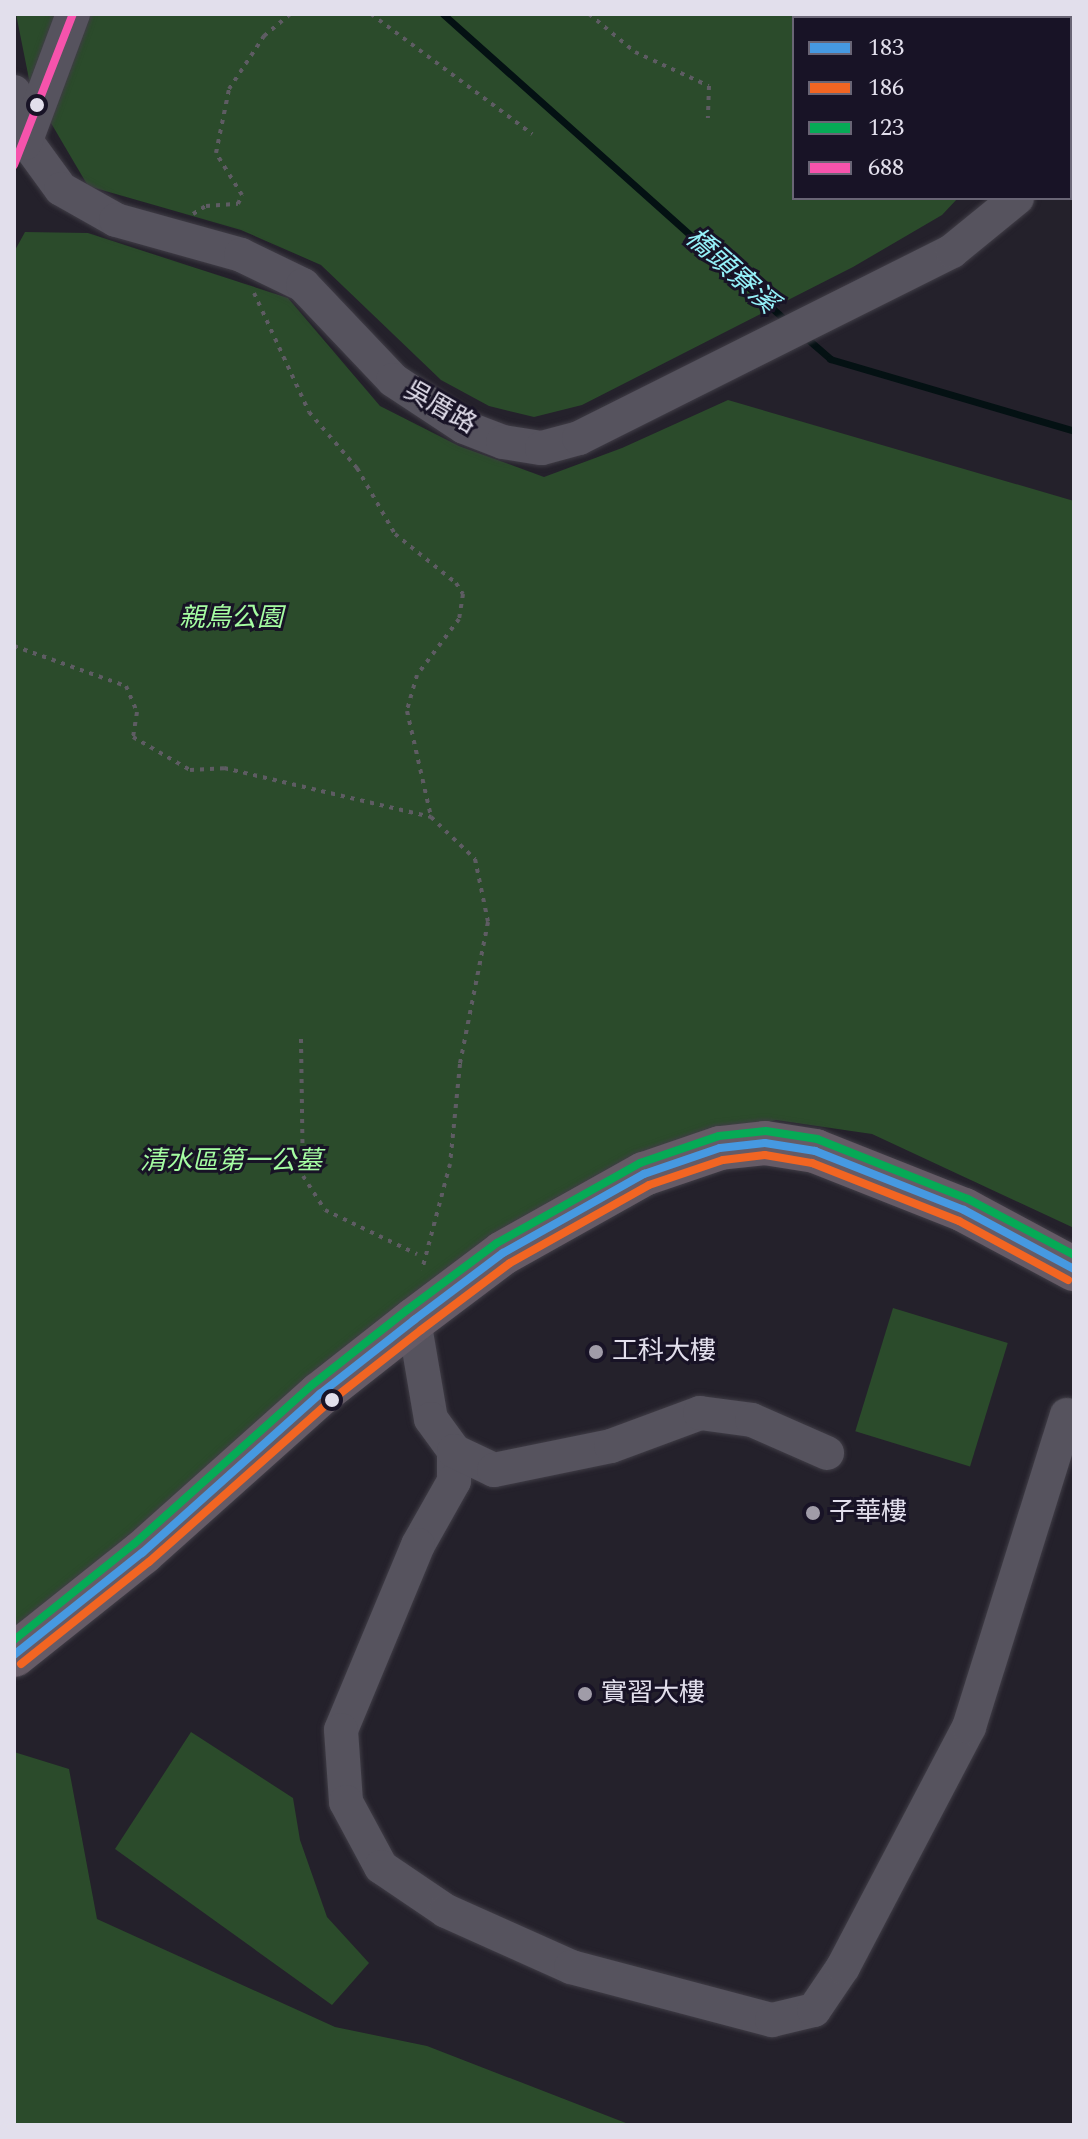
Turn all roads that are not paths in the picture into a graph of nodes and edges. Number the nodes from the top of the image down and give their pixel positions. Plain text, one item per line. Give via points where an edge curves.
1 (73, 14) edge
2 (14, 92) edge
3 (20, 153) edge
4 (1015, 200) edge
5 (1074, 1269) edge
6 (414, 1320) junction
7 (1067, 1415) dead end
8 (454, 1451) junction
9 (827, 1453) dead end
10 (14, 1655) edge

1 - 3 street
2 - 3 street
3 - 4 street, 吳厝路 via 61,189 116,220 241,255 303,285 393,380 464,427 503,442 542,448 579,438 952,251
5 - 6 main road via 936,1199 815,1151 765,1143 720,1148 644,1174 503,1253
6 - 8 street via 431,1419
6 - 10 main road
7 - 8 street via 969,1727 843,1967 814,2010 772,2020 571,1967 446,1911 381,1867 346,1802 341,1730 418,1545 454,1481
8 - 9 street via 494,1470 611,1446 700,1413 752,1420

